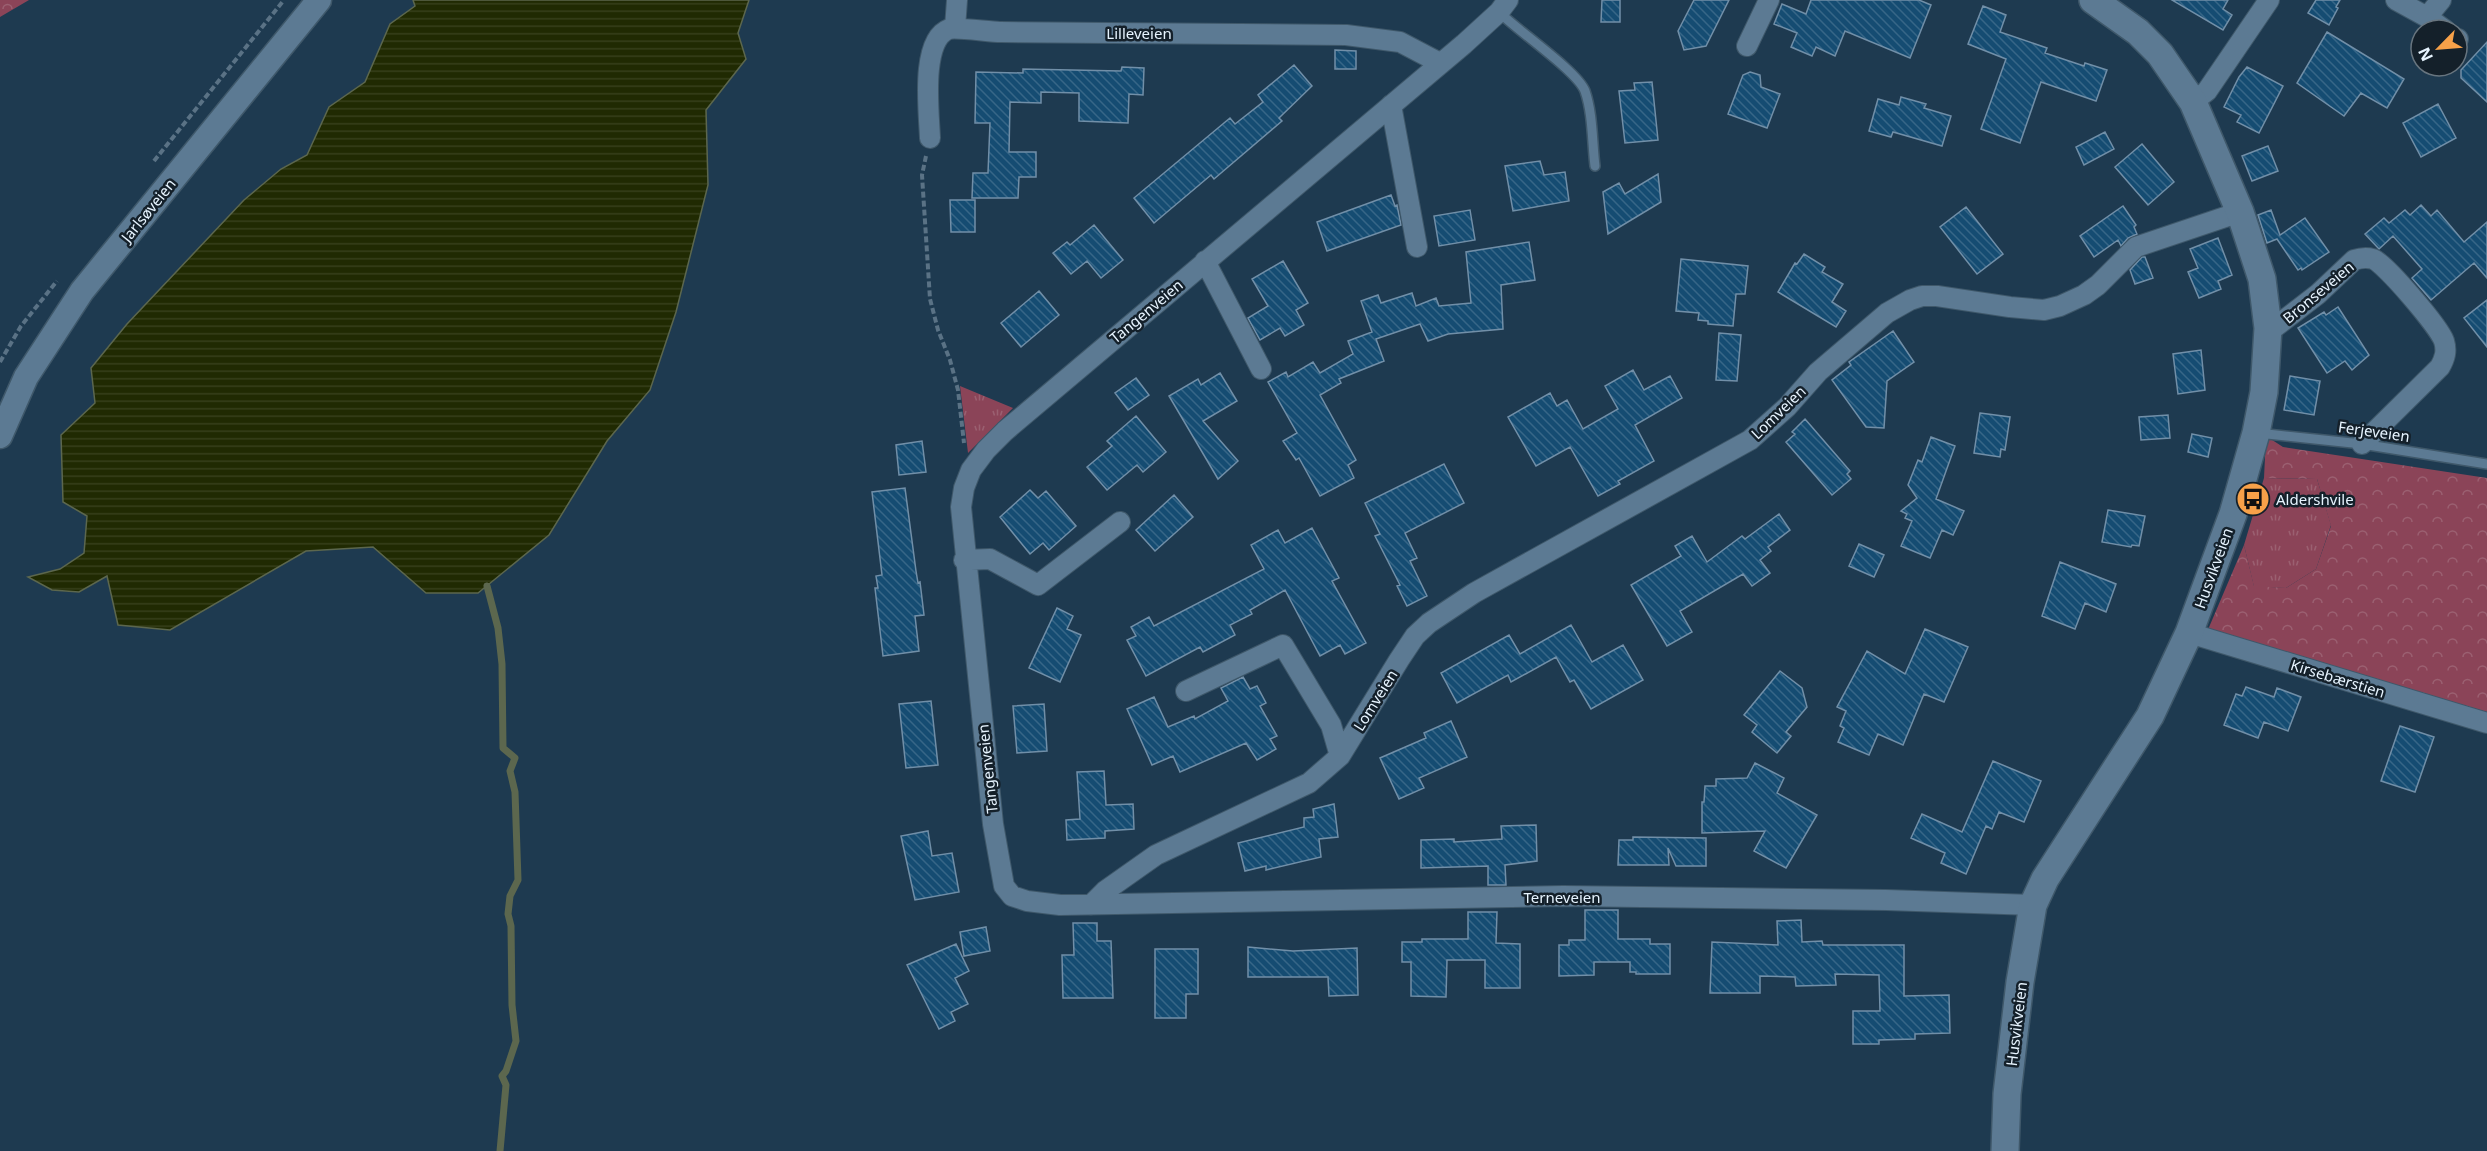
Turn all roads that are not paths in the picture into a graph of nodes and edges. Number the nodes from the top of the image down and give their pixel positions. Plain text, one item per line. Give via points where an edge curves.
1 (319, 0) edge
2 (957, 0) edge
3 (1769, 0) edge
4 (2093, 0) edge
5 (2270, 0) edge
6 (2396, 0) edge
7 (2441, 0) edge
8 (1504, 6) edge
9 (2427, 18) joint
10 (955, 28) junction
11 (1747, 46) dead end
12 (1440, 63) junction
13 (2193, 102) junction
14 (1392, 105) junction
15 (930, 138) road end
16 (1595, 166) dead end
17 (2240, 212) junction
18 (1418, 247) dead end
19 (1205, 261) junction
20 (2268, 328) junction
21 (1261, 369) dead end
22 (2256, 433) junction
23 (0, 436) edge
24 (2362, 444) junction
25 (2487, 464) edge
26 (1119, 522) dead end
27 (964, 560) junction
28 (2188, 633) junction
29 (1186, 691) dead end
30 (2487, 723) edge
31 (1340, 756) junction
32 (1090, 905) junction
33 (2033, 905) junction
34 (2005, 1151) edge

1 - 23 street, Jarlsøveien via 82,291 26,377
2 - 10 street
3 - 11 street
4 - 13 main road, Husvikveien via 2138,32 2160,54
5 - 13 street via 2207,91
6 - 9 street
7 - 9 street
8 - 12 street, Tangenveien
8 - 16 lane via 1517,30 1578,79 1587,101
10 - 12 street, Lilleveien via 1000,32 1346,35 1400,42
10 - 15 street via 947,30 932,49 928,93
12 - 14 street, Tangenveien
13 - 17 main road, Husvikveien
14 - 18 street
14 - 19 street, Tangenveien
17 - 20 main road, Husvikveien via 2262,279
17 - 31 street, Lomveien via 2136,247 2098,285 2060,306 2044,310 2010,308 1937,296 1910,300 1887,313 1818,372 1750,440 1474,592 1429,623 1410,644
19 - 21 street
19 - 27 street, Tangenveien via 986,450 971,470 960,507
20 - 22 main road, Husvikveien via 2264,392
20 - 24 street, Bronseveien via 2275,327 2362,257 2374,259 2385,268 2437,327 2445,342 2446,357 2440,367
22 - 24 lane, Ferjeveien
22 - 28 main road, Husvikveien via 2233,514
24 - 25 lane, Ferjeveien
26 - 27 street via 1038,585 990,559
27 - 32 street, Tangenveien via 993,824 1004,886 1012,896 1027,901
28 - 30 street, Kirsebærstien
28 - 33 main road, Husvikveien via 2150,716 2051,869
29 - 31 street, Lomveien via 1283,645 1331,725
31 - 32 street, Lomveien via 1309,783 1156,855
32 - 33 street, Terneveien via 1563,896
33 - 34 main road, Husvikveien via 2007,1094

